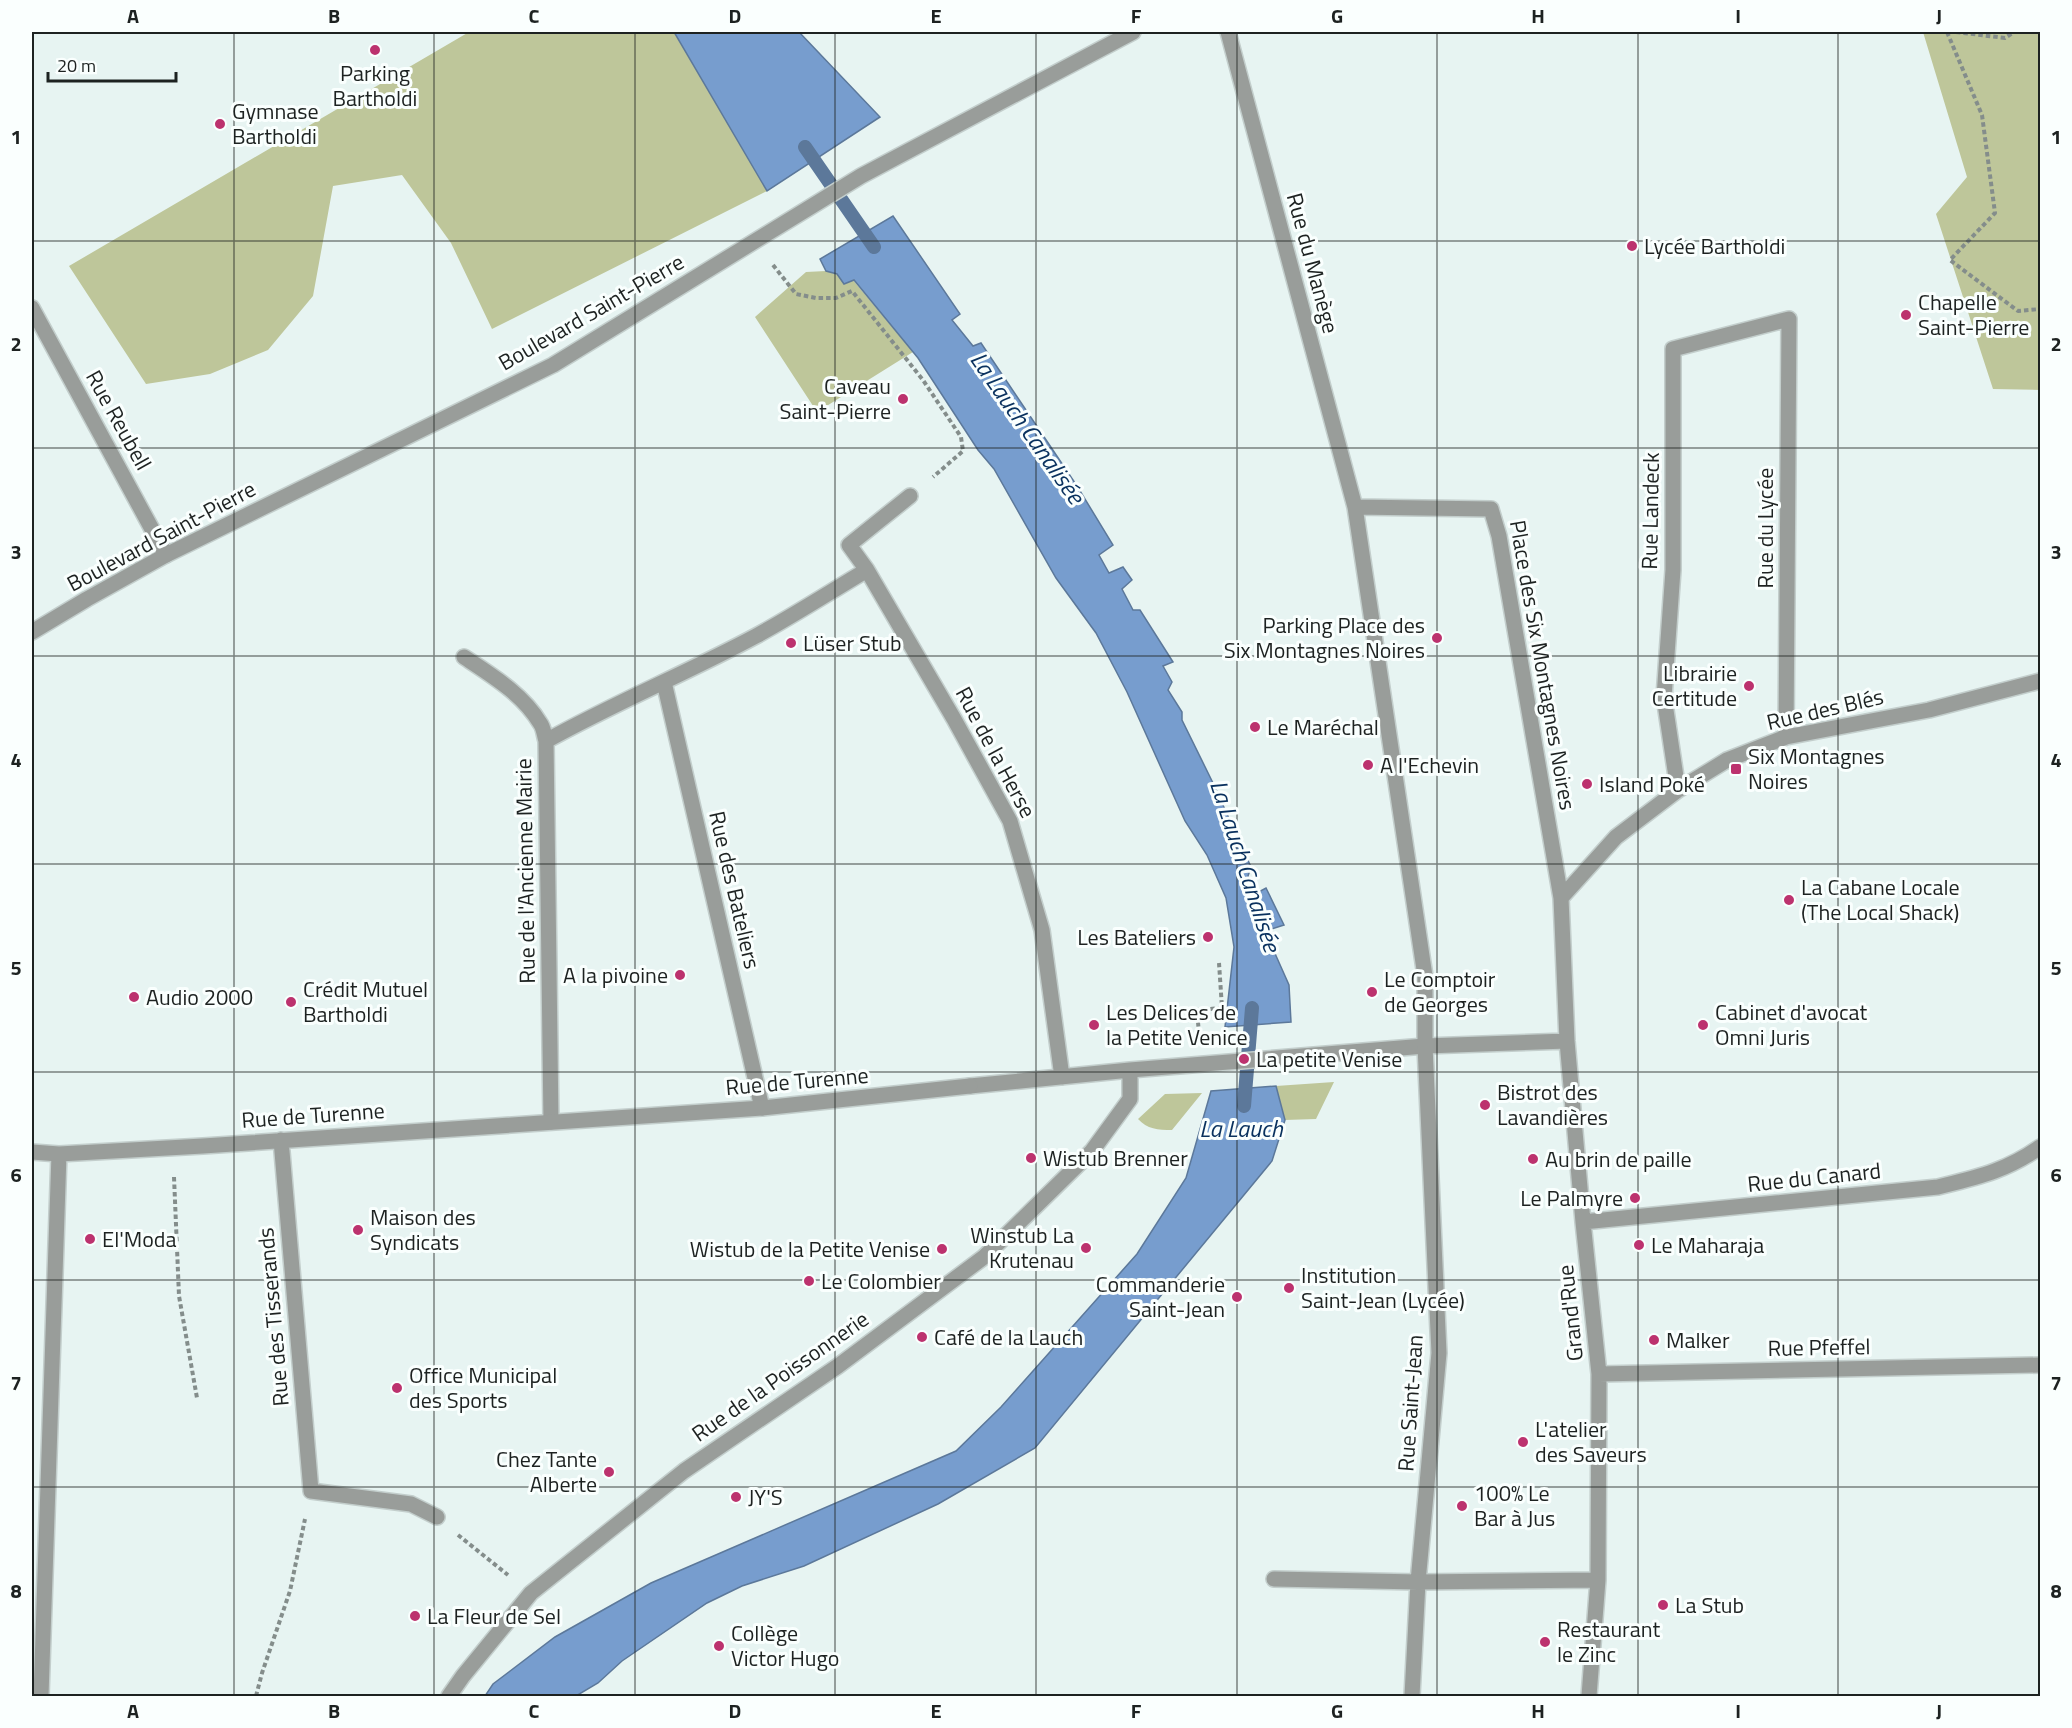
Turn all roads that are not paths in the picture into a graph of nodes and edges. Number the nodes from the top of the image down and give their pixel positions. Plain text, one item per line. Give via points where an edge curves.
1 (1133, 32) edge
2 (1228, 32) edge
3 (32, 308) edge
4 (1788, 320) joint
5 (910, 496) road end
6 (1355, 507) junction
7 (166, 555) junction
8 (867, 570) junction
9 (32, 632) edge
10 (464, 657) dead end
11 (2040, 681) edge
12 (664, 682) junction
13 (1786, 737) junction
14 (546, 741) junction
15 (1678, 790) junction
16 (1561, 898) junction
17 (1567, 1041) junction
18 (1425, 1046) junction
19 (1130, 1070) junction
20 (1062, 1077) junction
21 (762, 1108) junction
22 (551, 1122) junction
23 (281, 1140) junction
24 (2040, 1146) edge
25 (32, 1152) edge
26 (59, 1154) junction
27 (1583, 1222) junction
28 (2040, 1365) edge
29 (1599, 1374) junction
30 (437, 1517) road end
31 (1274, 1579) dead end
32 (1598, 1580) junction
33 (1418, 1582) junction
34 (41, 1696) edge
35 (449, 1696) edge
36 (1412, 1696) edge
37 (1589, 1696) edge

1 - 7 street, Boulevard Saint-Pierre via 861,176 553,365
2 - 6 street, Rue du Manège
3 - 7 street, Rue Reubell
4 - 13 street, Rue du Lycée
4 - 15 street, Rue Landeck via 1673,349 1673,570 1664,697
5 - 8 street, Rue de la Herse via 849,545
6 - 16 street, Place des Six Montagnes Noires via 1491,509 1501,547
6 - 18 street via 1425,976
7 - 9 street, Boulevard Saint-Pierre
8 - 12 street via 757,635
8 - 20 street, Rue de la Herse via 1010,821 1042,930
10 - 14 street, Rue de l'Ancienne Mairie via 526,705 542,724
11 - 13 street, Rue des Blés via 1929,710
12 - 14 street
12 - 21 street, Rue des Bateliers
13 - 15 street, Rue des Blés via 1727,760
14 - 22 street, Rue de l'Ancienne Mairie
15 - 16 street, Rue des Blés via 1616,837
16 - 17 street, Place des Six Montagnes Noires
17 - 18 street
17 - 27 street, Grand'Rue
18 - 19 street, Rue de Turenne
18 - 33 street, Rue Saint-Jean via 1439,1353
19 - 20 street, Rue de Turenne
19 - 35 street, Rue de la Poissonnerie via 1130,1099 1092,1151 984,1257 838,1366 666,1486 531,1593
20 - 21 street, Rue de Turenne
21 - 22 street, Rue de Turenne
22 - 23 street, Rue de Turenne
23 - 26 street, Rue de Turenne
23 - 30 street, Rue des Tisserands via 311,1491 411,1504
24 - 27 street, Rue du Canard via 2019,1162 1987,1175 1938,1187
25 - 26 street, Rue de Turenne
26 - 34 street
27 - 29 street, Grand'Rue
28 - 29 street, Rue Pfeffel
29 - 32 street, Grand'Rue
31 - 33 street
32 - 33 street
32 - 37 street, Grand'Rue
33 - 36 street, Rue Saint-Jean

